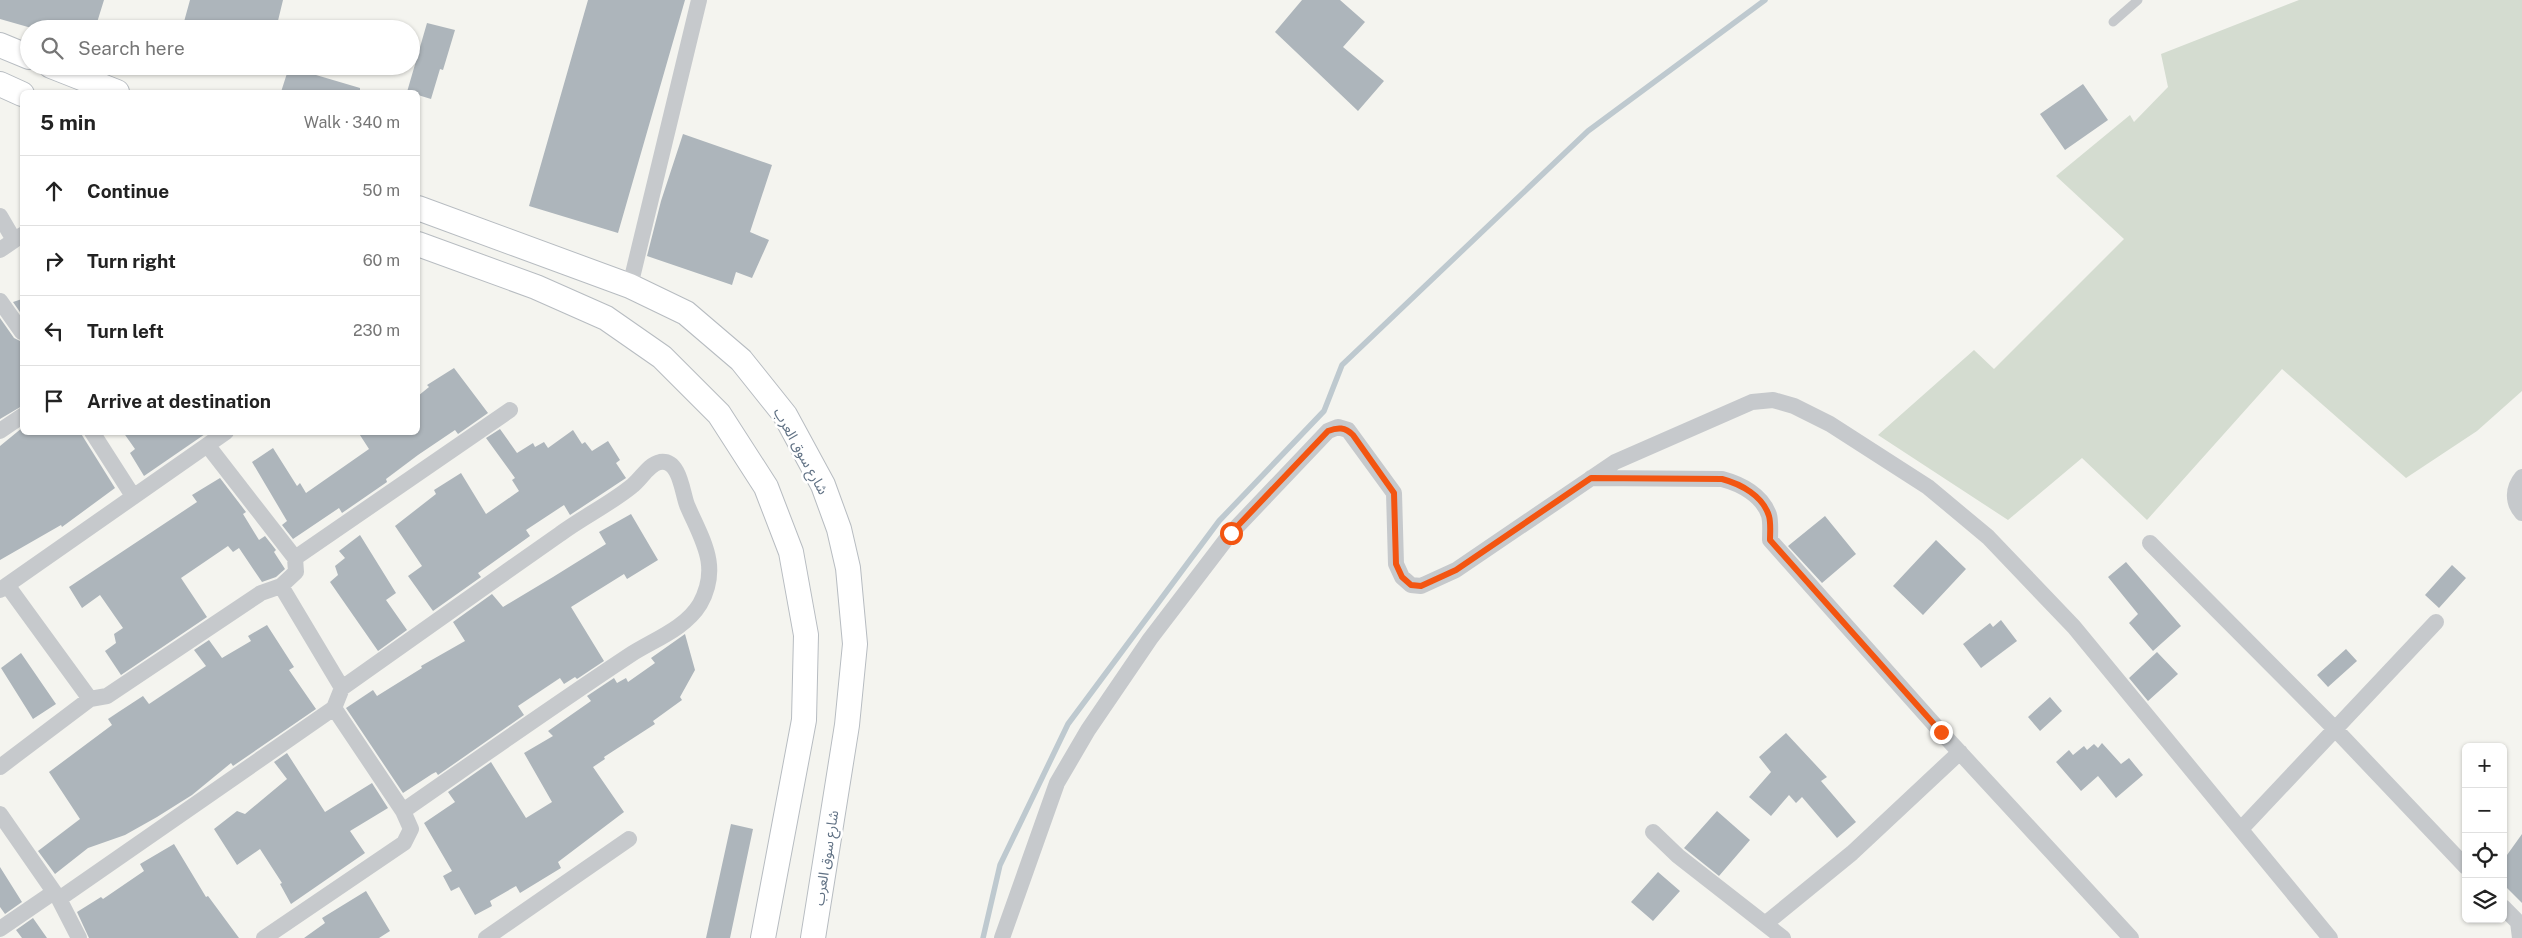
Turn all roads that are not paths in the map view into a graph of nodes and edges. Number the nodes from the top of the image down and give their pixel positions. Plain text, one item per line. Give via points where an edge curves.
1 (699, 0) edge
2 (2138, 0) edge
3 (2113, 22) dead end
4 (0, 45) edge
5 (20, 53) edge
6 (74, 75) edge
7 (0, 84) edge
8 (112, 90) edge
9 (20, 93) edge
10 (420, 209) edge
11 (0, 216) edge
12 (18, 237) edge
13 (420, 245) edge
14 (0, 250) edge
15 (630, 286) junction
16 (0, 301) edge
17 (20, 329) edge
18 (510, 410) dead end
19 (20, 417) edge
20 (0, 431) edge
21 (94, 435) edge
22 (222, 435) edge
23 (208, 446) junction
24 (2522, 477) edge
25 (1591, 478) junction
26 (133, 496) junction
27 (2522, 513) edge
28 (2150, 543) dead end
29 (296, 558) junction
30 (281, 586) junction
31 (4, 588) edge
32 (2436, 622) dead end
33 (342, 688) junction
34 (90, 699) junction
35 (334, 708) junction
36 (2336, 730) junction
37 (1960, 752) junction
38 (0, 766) edge
39 (403, 811) junction
40 (0, 814) edge
41 (2241, 829) junction
42 (1653, 832) dead end
43 (628, 839) dead end
44 (2462, 863) edge
45 (56, 895) junction
46 (2507, 911) edge
47 (1765, 924) junction
48 (0, 929) edge
49 (79, 938) edge
50 (264, 938) edge
51 (486, 938) edge
52 (762, 938) edge
53 (813, 938) edge
54 (1002, 938) edge
55 (1783, 938) edge
56 (2131, 938) edge
57 (2330, 938) edge
58 (2520, 938) edge

1 - 15 street
2 - 3 lane
4 - 5 main road
6 - 8 main road
7 - 9 main road
10 - 15 main road, شارع سوق العرب
11 - 12 street
12 - 14 street
13 - 52 main road via 606,318 662,357 719,414 766,487 791,552 806,635 804,720
15 - 53 main road, شارع سوق العرب via 686,312 741,360 785,416 823,485 839,529 848,568 855,644 847,725
16 - 17 street
18 - 29 street
19 - 20 street
21 - 26 street
22 - 23 street
23 - 26 street
23 - 29 street
24 - 27 street via 2514,492 2517,507
25 - 37 street via 1722,479 1739,484 1755,495 1769,516 1770,540
25 - 41 street via 1615,462 1752,402 1773,400 1794,406 1830,424 1928,487 1988,537 2074,627
25 - 54 street via 1456,570 1421,586 1411,585 1402,577 1396,564 1394,493 1348,430 1338,427 1328,431 1231,533 1150,639 1088,730 1057,783
26 - 31 street
28 - 36 street
29 - 30 street via 296,572
30 - 33 street
30 - 34 street via 261,593 107,696
31 - 34 street
32 - 36 street
33 - 35 street
33 - 39 street via 633,486 655,464 671,465 701,531 710,564 709,581 693,613 686,622 632,654
34 - 38 street
35 - 39 street
35 - 45 street
36 - 41 street
36 - 44 street
37 - 47 street via 1852,853
37 - 56 street
39 - 50 street via 411,829 404,843
40 - 45 street
41 - 57 street
42 - 47 street via 1678,856
43 - 51 street
45 - 48 street
45 - 49 street
46 - 58 street via 2518,922
47 - 55 street

